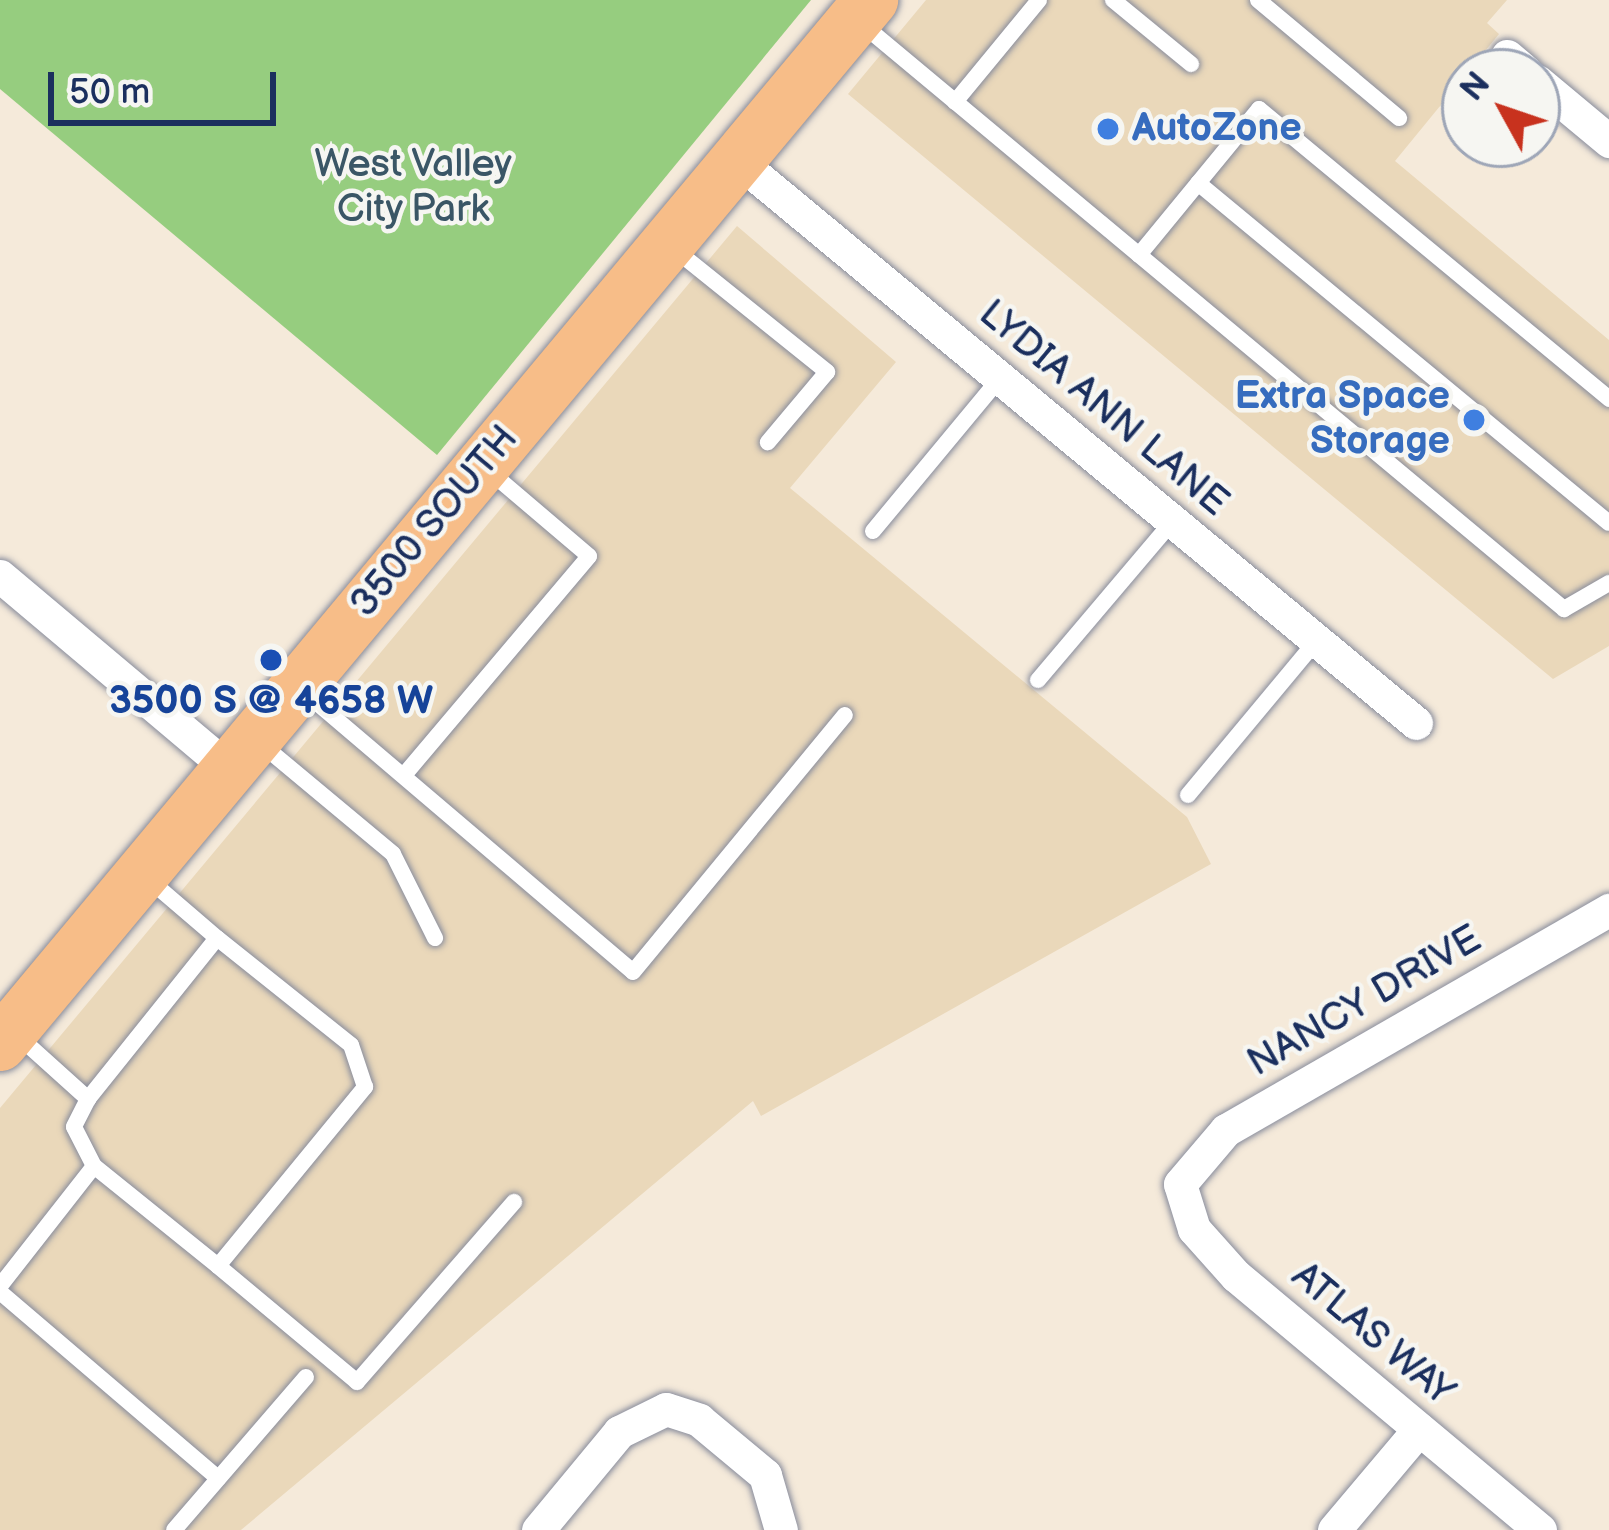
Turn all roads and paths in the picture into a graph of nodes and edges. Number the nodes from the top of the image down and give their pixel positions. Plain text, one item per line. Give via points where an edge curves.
1 (1039, 0) edge
2 (1113, 0) edge
3 (1258, 0) edge
4 (863, 9) edge
5 (1191, 64) dead end
6 (1561, 101) edge
7 (956, 102) junction
8 (1399, 118) dead end
9 (1609, 141) edge
10 (737, 160) junction
11 (1198, 183) junction
12 (668, 244) junction
13 (1138, 255) junction
14 (1000, 378) junction
15 (1609, 399) edge
16 (768, 442) dead end
17 (483, 466) junction
18 (1173, 521) junction
19 (1609, 523) edge
20 (873, 531) dead end
21 (0, 576) edge
22 (1609, 584) edge
23 (1316, 640) junction
24 (1038, 680) dead end
25 (298, 687) junction
26 (845, 715) dead end
27 (1416, 723) dead end
28 (242, 754) junction
29 (405, 774) junction
30 (1188, 795) dead end
31 (142, 874) junction
32 (1609, 910) edge
33 (217, 938) junction
34 (435, 938) dead end
35 (6, 1037) edge
36 (88, 1099) junction
37 (94, 1166) junction
38 (1180, 1184) joint
39 (514, 1202) dead end
40 (218, 1267) junction
41 (0, 1289) edge
42 (306, 1377) dead end
43 (1419, 1429) junction
44 (218, 1478) junction
45 (174, 1530) edge
46 (538, 1530) edge
47 (781, 1530) edge
48 (1334, 1530) edge
49 (1540, 1530) edge

1 - 7 lane
2 - 5 lane
3 - 8 lane
4 - 7 lane
4 - 10 main road, 3500 SOUTH
6 - 9 street
7 - 13 lane
10 - 12 main road, 3500 SOUTH
10 - 14 street, LYDIA ANN LANE
11 - 13 lane
11 - 15 lane via 1258,109
11 - 19 lane
12 - 16 lane via 827,372
12 - 17 main road, 3500 SOUTH
13 - 22 lane via 1564,609
14 - 18 street, LYDIA ANN LANE
14 - 20 lane
17 - 25 main road, 3500 SOUTH
17 - 29 lane via 590,556
18 - 23 street, LYDIA ANN LANE
18 - 24 lane
21 - 28 street
23 - 27 street, LYDIA ANN LANE
23 - 30 lane
25 - 28 main road, 3500 SOUTH
25 - 29 lane
26 - 29 lane via 633,972
28 - 31 main road, 3500 SOUTH
28 - 34 lane via 393,854
31 - 33 lane
31 - 35 main road, 3500 SOUTH
32 - 38 street, NANCY DRIVE via 1226,1130
33 - 36 lane
33 - 40 lane via 351,1045 365,1088
35 - 36 lane
36 - 37 lane via 74,1127
37 - 40 lane
37 - 41 lane
38 - 43 street, ATLAS WAY via 1209,1250
39 - 40 lane via 357,1382
41 - 44 lane
42 - 44 lane
43 - 48 street
43 - 49 street, ATLAS WAY
44 - 45 lane
46 - 47 street via 619,1432 666,1409 699,1420 765,1475

